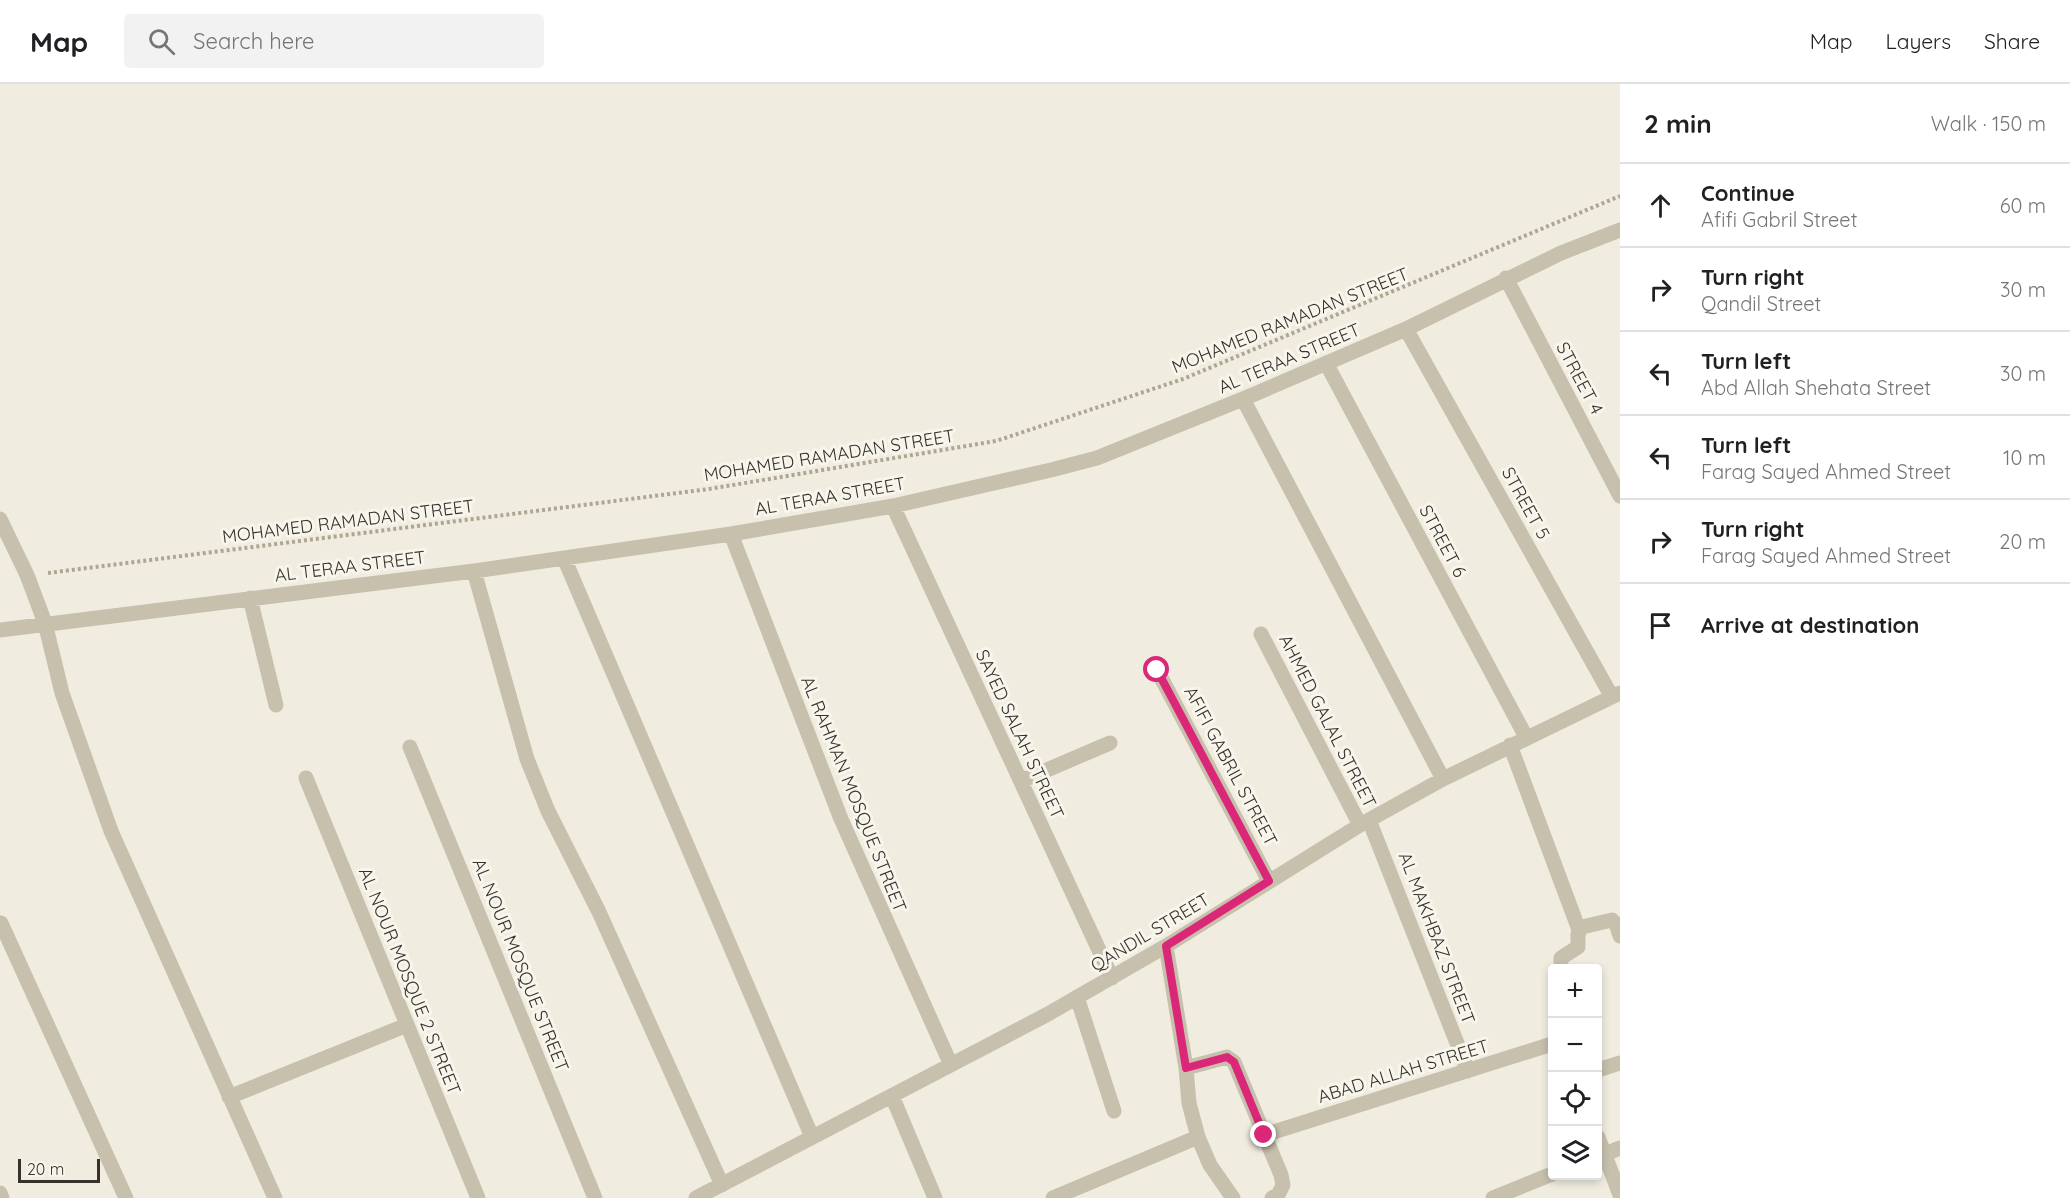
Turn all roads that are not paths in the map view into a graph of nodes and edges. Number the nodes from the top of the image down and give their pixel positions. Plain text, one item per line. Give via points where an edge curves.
1 (1619, 232) edge
2 (1506, 278) junction
3 (1406, 329) junction
4 (1326, 363) junction
5 (1243, 399) junction
6 (1620, 496) edge
7 (893, 506) junction
8 (0, 519) edge
9 (731, 534) junction
10 (564, 558) junction
11 (474, 571) junction
12 (250, 598) junction
13 (45, 623) junction
14 (0, 630) edge
15 (1261, 634) dead end
16 (1157, 670) dead end
17 (1616, 695) edge
18 (276, 705) dead end
19 (1526, 737) junction
20 (1110, 743) dead end
21 (1510, 745) junction
22 (410, 747) dead end
23 (306, 778) dead end
24 (1443, 779) junction
25 (1021, 781) junction
26 (1365, 823) junction
27 (1269, 881) junction
28 (1, 923) edge
29 (1579, 930) junction
30 (1620, 936) edge
31 (1166, 946) junction
32 (1561, 964) edge
33 (1112, 978) junction
34 (1077, 997) junction
35 (407, 1025) junction
36 (1548, 1045) edge
37 (1620, 1063) edge
38 (951, 1065) junction
39 (1186, 1068) junction
40 (1602, 1069) edge
41 (1468, 1071) junction
42 (892, 1096) junction
43 (229, 1097) junction
44 (1114, 1111) dead end
45 (1264, 1135) junction
46 (812, 1137) junction
47 (1198, 1137) junction
48 (1620, 1148) edge
49 (1602, 1155) edge
50 (1602, 1160) edge
51 (1548, 1176) edge
52 (722, 1185) junction
53 (0, 1193) edge
54 (1620, 1195) edge
55 (2, 1198) edge
56 (126, 1198) edge
57 (275, 1198) edge
58 (477, 1198) edge
59 (595, 1198) edge
60 (696, 1198) edge
61 (935, 1198) edge
62 (1053, 1198) edge
63 (1233, 1198) edge
64 (1272, 1198) edge
65 (1493, 1198) edge

1 - 2 street, AL TERAA STREET
2 - 3 street, AL TERAA STREET
2 - 6 street, STREET 4
3 - 4 street, AL TERAA STREET
3 - 17 street, STREET 5
4 - 5 street, AL TERAA STREET
4 - 19 street, STREET 6
5 - 7 street, AL TERAA STREET via 1097,458
5 - 24 street
7 - 9 street, AL TERAA STREET
7 - 25 street, SAYED SALAH STREET
8 - 13 street
9 - 10 street, AL TERAA STREET
9 - 38 street, AL RAHMAN MOSQUE STREET via 841,819
10 - 11 street, AL TERAA STREET
10 - 46 street
11 - 12 street, AL TERAA STREET
11 - 52 street via 527,759 548,811 599,912
12 - 13 street, AL TERAA STREET
12 - 18 street
13 - 14 street, AL TERAA STREET
13 - 43 street via 66,703 111,831
15 - 26 street, AHMED GALAL STREET
16 - 27 street, AFIFI GABRIL STREET
17 - 19 street, QANDIL STREET
19 - 21 street, QANDIL STREET
20 - 25 street
21 - 24 street, QANDIL STREET
21 - 29 street
22 - 59 street, AL NOUR MOSQUE STREET
23 - 35 street, AL NOUR MOSQUE 2 STREET
24 - 26 street, QANDIL STREET
25 - 33 street, SAYED SALAH STREET
26 - 27 street, QANDIL STREET
26 - 41 street, AL MAKHBAZ STREET
27 - 31 street, QANDIL STREET
28 - 56 street
29 - 30 street via 1612,920
29 - 32 street via 1578,947 1561,958
31 - 33 street, QANDIL STREET
31 - 39 street
33 - 34 street, QANDIL STREET
34 - 38 street, QANDIL STREET
34 - 44 street
35 - 43 street
35 - 58 street, AL NOUR MOSQUE 2 STREET
36 - 41 street, ABAD ALLAH STREET
37 - 40 street
38 - 42 street, QANDIL STREET
39 - 45 street via 1227,1057 1234,1062
39 - 47 street via 1189,1103
41 - 45 street, ABAD ALLAH STREET
42 - 46 street, QANDIL STREET
42 - 61 street
43 - 57 street
45 - 64 street via 1282,1185
46 - 52 street, QANDIL STREET
47 - 62 street
47 - 63 street via 1210,1165
48 - 49 street
50 - 54 street
51 - 65 street
52 - 60 street, QANDIL STREET
53 - 55 street

